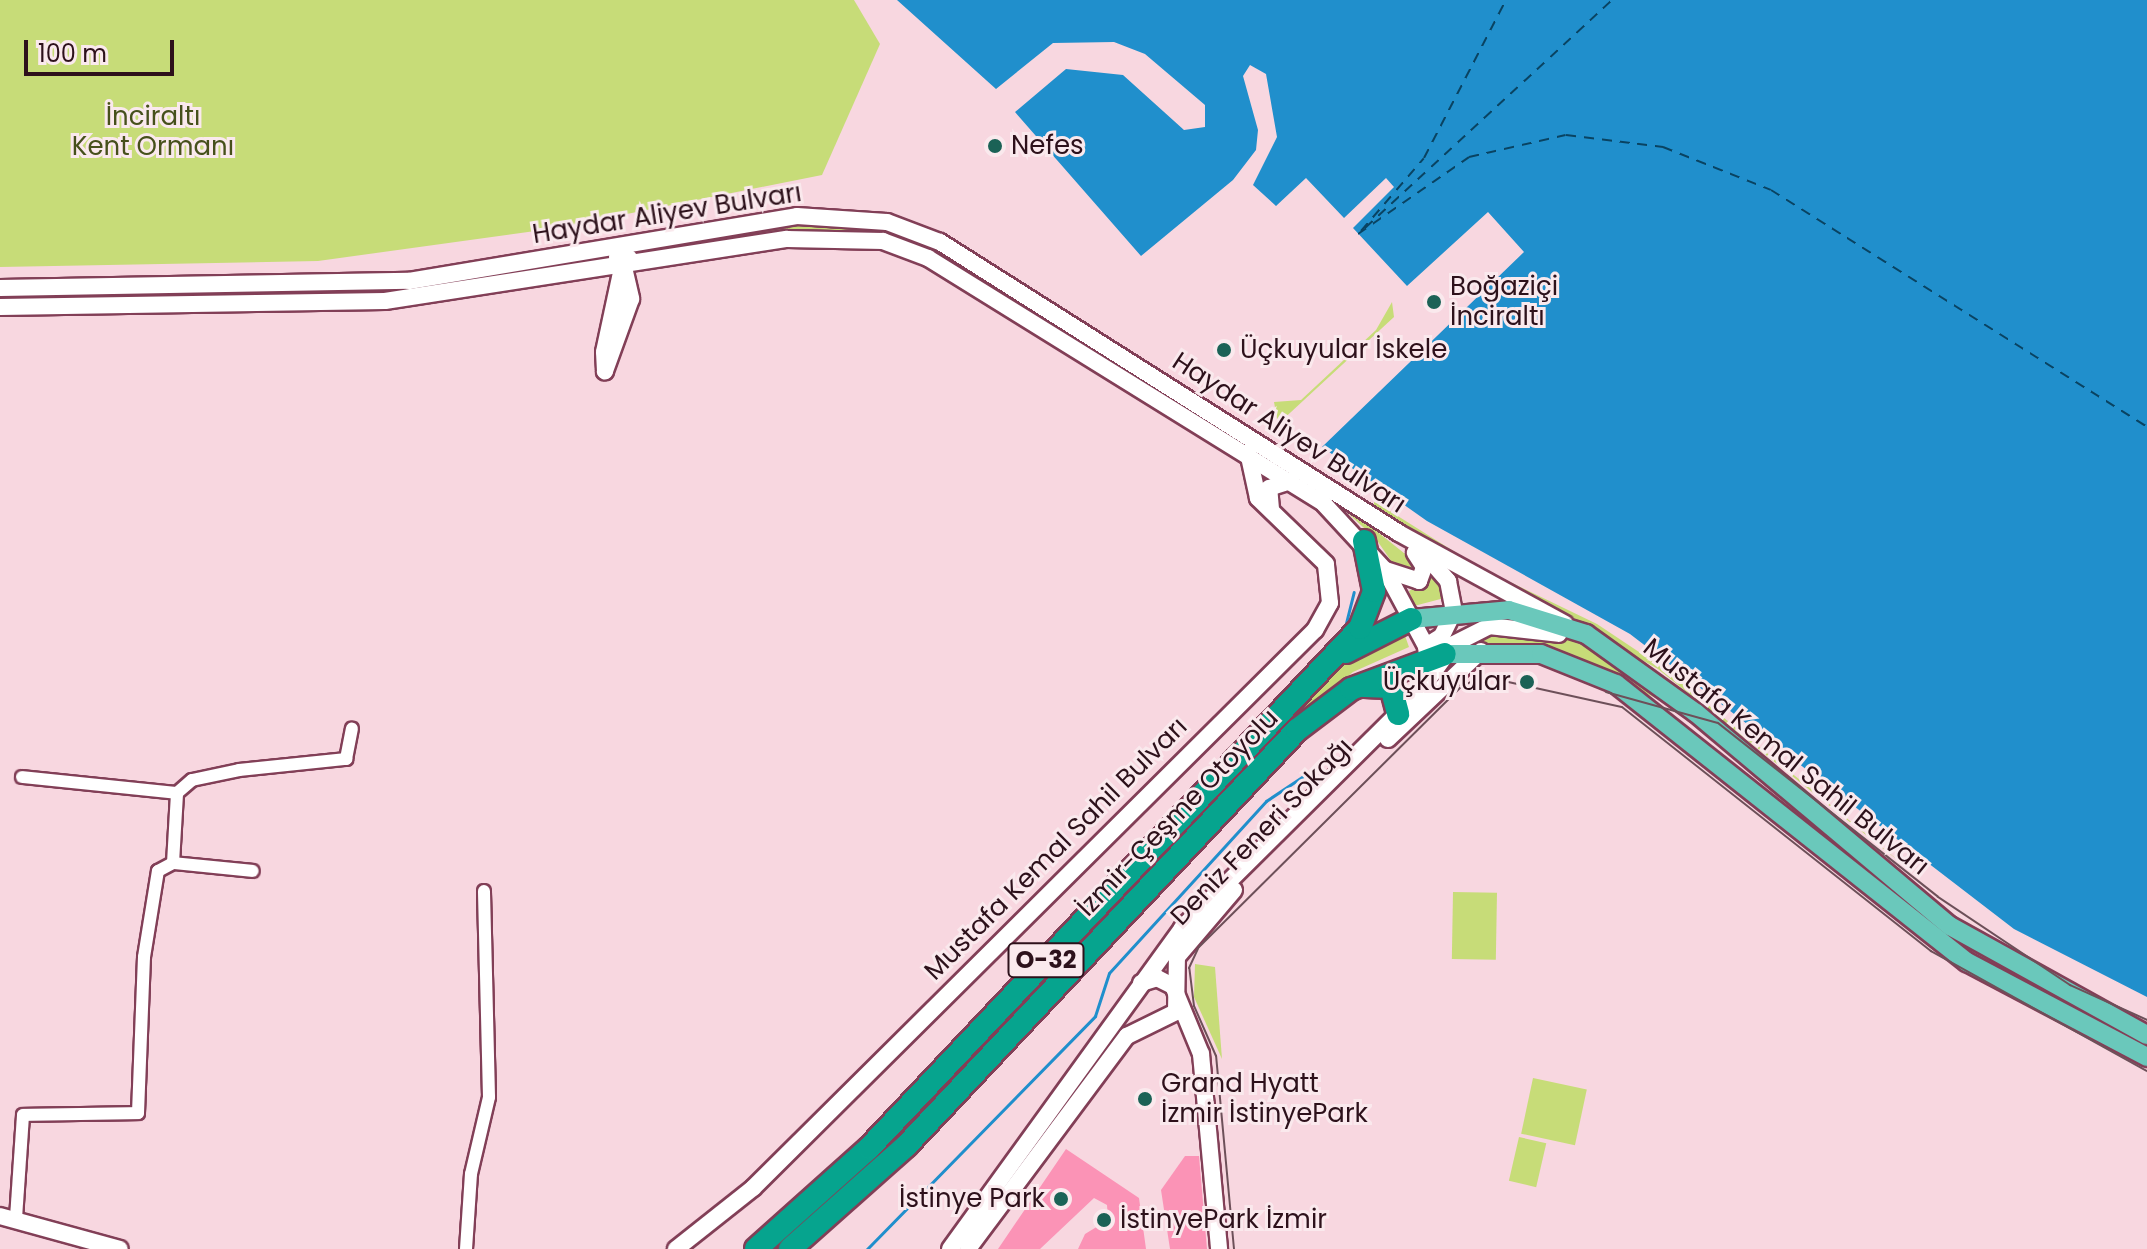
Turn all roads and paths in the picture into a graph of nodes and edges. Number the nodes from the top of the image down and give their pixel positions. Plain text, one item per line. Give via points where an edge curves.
1 (726, 228) junction
2 (597, 248) junction
3 (623, 263) junction
4 (475, 277) junction
5 (69, 287) junction
6 (0, 288) edge
7 (68, 306) junction
8 (0, 307) edge
9 (1248, 452) junction
10 (1291, 481) junction
11 (1271, 509) junction
12 (1399, 533) junction
13 (1364, 541) junction
14 (1385, 570) junction
15 (1454, 611) junction
16 (1411, 619) junction
17 (1567, 625) junction
18 (1602, 646) junction
19 (1483, 651) junction
20 (1432, 658) junction
21 (1328, 664) junction
22 (1351, 689) junction
23 (1403, 717) junction
24 (352, 729) dead end
25 (22, 777) dead end
26 (177, 793) junction
27 (173, 863) junction
28 (253, 871) dead end
29 (484, 891) dead end
30 (1133, 988) junction
31 (1179, 999) junction
32 (1153, 1022) junction
33 (2147, 1035) edge
34 (2147, 1057) edge
35 (875, 1175) junction
36 (8, 1217) edge
37 (120, 1249) edge
38 (466, 1249) edge
39 (676, 1249) edge
40 (756, 1249) edge
41 (790, 1249) edge
42 (808, 1249) edge
43 (950, 1249) edge
44 (968, 1249) edge
45 (1219, 1249) edge

1 - 2 main road, Haydar Aliyev Bulvarı
1 - 3 main road via 651,245
1 - 12 main road, Haydar Aliyev Bulvarı via 841,216 940,242
2 - 3 main road
2 - 4 main road, Haydar Aliyev Bulvarı
3 - 3 main road via 604,352 605,371 631,299
3 - 4 main road, Haydar Aliyev Bulvarı
3 - 9 main road, Haydar Aliyev Bulvarı via 787,239 883,241 928,258
4 - 5 main road, Haydar Aliyev Bulvarı
4 - 7 main road, Haydar Aliyev Bulvarı via 385,301
5 - 6 main road, Haydar Aliyev Bulvarı
5 - 7 main road
7 - 8 main road, Haydar Aliyev Bulvarı
9 - 10 main road, Haydar Aliyev Bulvarı
9 - 11 main road, Mustafa Kemal Sahil Bulvarı via 1254,492
10 - 11 main road via 1269,488
10 - 13 main road, Haydar Aliyev Bulvarı
11 - 39 main road, Mustafa Kemal Sahil Bulvarı via 1326,564 1330,603 1315,630 753,1188
12 - 14 main road via 1422,562 1423,575 1408,582
12 - 15 main road via 1439,568
12 - 17 main road, Haydar Aliyev Bulvarı
13 - 14 main road, Haydar Aliyev Bulvarı
13 - 21 highway via 1372,605
14 - 16 main road, Haydar Aliyev Bulvarı
15 - 16 main road, Mustafa Kemal Sahil Bulvarı
15 - 17 main road, Mustafa Kemal Sahil Bulvarı via 1509,610
15 - 20 main road
16 - 20 main road, Haydar Aliyev Bulvarı
16 - 21 highway, Mustafa Kemal Sahil Bulvarı
17 - 18 main road, Mustafa Kemal Sahil Bulvarı
18 - 20 main road via 1508,624 1471,632
18 - 33 main road, Mustafa Kemal Sahil Bulvarı via 1696,713 1950,926
19 - 20 main road, Mustafa Kemal Sahil Bulvarı
19 - 23 main road
19 - 34 main road, Mustafa Kemal Sahil Bulvarı via 1560,658 1616,684 1967,962
20 - 22 highway, İzmir-Çeşme Otoyolu via 1367,673
20 - 23 main road
21 - 40 highway, İzmir-Çeşme Otoyolu / O-32 via 869,1148
22 - 23 highway via 1391,687
22 - 35 highway, İzmir-Çeşme Otoyolu / O-32 via 1297,730
23 - 30 main road, Deniz Feneri Sokağı via 1208,899
23 - 31 main road, Deniz Feneri Sokağı via 1190,935 1174,968
24 - 26 street via 346,759 239,770 192,780
25 - 26 street
26 - 27 street
27 - 28 street
27 - 36 street via 158,871 144,957 138,1113 23,1115
29 - 38 street via 489,1097 471,1174
30 - 31 main road via 1164,979
30 - 32 main road via 1133,1015
30 - 43 main road, Deniz Feneri Sokağı
31 - 32 main road via 1176,1012
31 - 45 main road, Deniz Feneri Sokağı via 1201,1054
32 - 44 main road via 1127,1036
35 - 41 highway, İzmir-Çeşme Otoyolu / O-32
35 - 42 highway
36 - 37 main road

